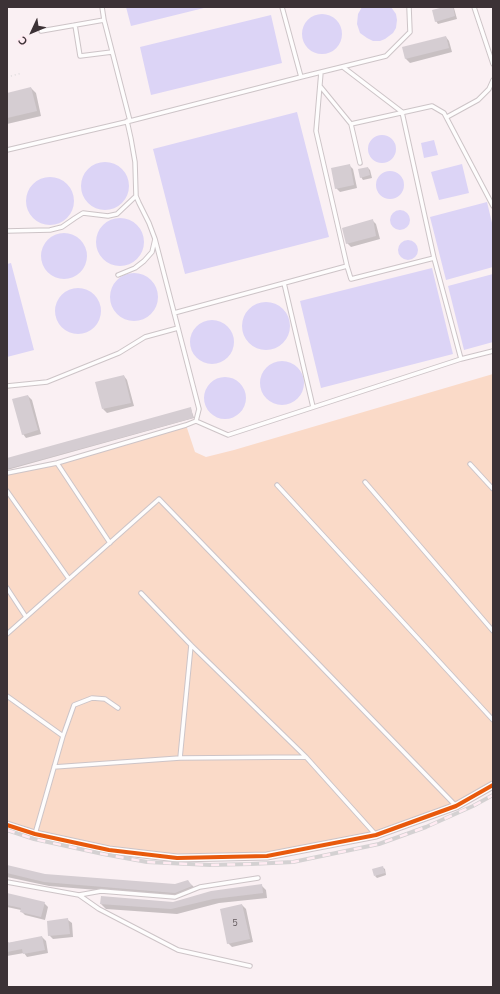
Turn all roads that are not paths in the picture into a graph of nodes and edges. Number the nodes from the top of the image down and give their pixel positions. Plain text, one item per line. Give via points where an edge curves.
1 (102, 7) edge
2 (282, 7) edge
3 (409, 7) edge
4 (474, 7) edge
5 (104, 20) junction
6 (75, 25) junction
7 (41, 31) dead end
8 (112, 52) junction
9 (493, 64) edge
10 (343, 67) junction
11 (321, 72) junction
12 (301, 77) junction
13 (493, 80) edge
14 (320, 86) junction
15 (402, 112) junction
16 (447, 117) junction
17 (128, 121) junction
18 (351, 124) junction
19 (7, 150) edge
20 (360, 163) dead end
21 (136, 196) junction
22 (493, 206) edge
23 (7, 231) edge
24 (155, 240) junction
25 (434, 258) junction
26 (347, 266) junction
27 (118, 275) dead end
28 (284, 283) junction
29 (174, 313) junction
30 (178, 328) junction
31 (493, 350) edge
32 (461, 359) junction
33 (7, 386) edge
34 (313, 407) junction
35 (196, 421) junction
36 (57, 463) junction
37 (470, 464) dead end
38 (7, 474) edge
39 (365, 482) dead end
40 (277, 485) dead end
41 (493, 489) edge
42 (7, 491) edge
43 (110, 543) junction
44 (69, 579) junction
45 (7, 588) edge
46 (141, 593) dead end
47 (26, 617) junction
48 (493, 631) edge
49 (7, 634) edge
50 (191, 645) junction
51 (7, 696) edge
52 (118, 708) dead end
53 (493, 720) edge
54 (63, 736) junction
55 (306, 757) junction
56 (180, 758) junction
57 (54, 767) junction
58 (493, 786) edge
59 (456, 806) junction
60 (7, 825) edge
61 (35, 834) junction
62 (376, 835) junction
63 (258, 878) dead end
64 (7, 882) edge
65 (79, 895) junction
66 (250, 966) dead end

1 - 5 lane
2 - 12 lane
3 - 10 lane via 410,32 386,56
4 - 9 lane
5 - 6 lane
5 - 8 lane
6 - 7 lane
6 - 8 lane via 80,56
8 - 17 lane
10 - 11 lane
10 - 15 lane
11 - 12 lane
11 - 14 lane
12 - 17 lane
13 - 16 lane via 489,89 478,100
14 - 18 lane
14 - 26 lane via 316,131
15 - 16 lane via 432,106
15 - 18 lane
15 - 25 lane
16 - 22 lane
17 - 19 lane
17 - 21 lane
18 - 20 lane
21 - 23 lane via 117,214 108,216 83,213 62,227 50,230
21 - 24 lane
24 - 27 lane via 152,252 144,261
24 - 29 lane
25 - 26 lane via 351,279
25 - 32 lane
26 - 28 lane
28 - 29 lane
28 - 34 lane
29 - 30 lane
30 - 33 lane via 145,337 119,353 47,382
30 - 35 lane via 199,409
31 - 32 lane
32 - 34 lane
34 - 35 lane via 228,436
35 - 36 lane
36 - 38 lane
36 - 43 lane
37 - 41 lane
39 - 48 lane
40 - 53 lane
42 - 44 lane
43 - 44 lane
43 - 59 lane via 159,499
44 - 47 lane
45 - 47 lane
46 - 50 lane
47 - 49 lane
50 - 55 lane
50 - 56 lane
51 - 54 lane
52 - 54 lane via 105,699 92,698 74,705
54 - 57 lane
55 - 56 lane
55 - 62 lane
56 - 57 lane
57 - 61 lane
58 - 59 street
59 - 62 street
60 - 61 street
61 - 62 street via 109,850 177,858 267,856
63 - 65 lane via 200,886 174,897 102,891
64 - 65 lane
65 - 66 lane via 98,909 178,950

